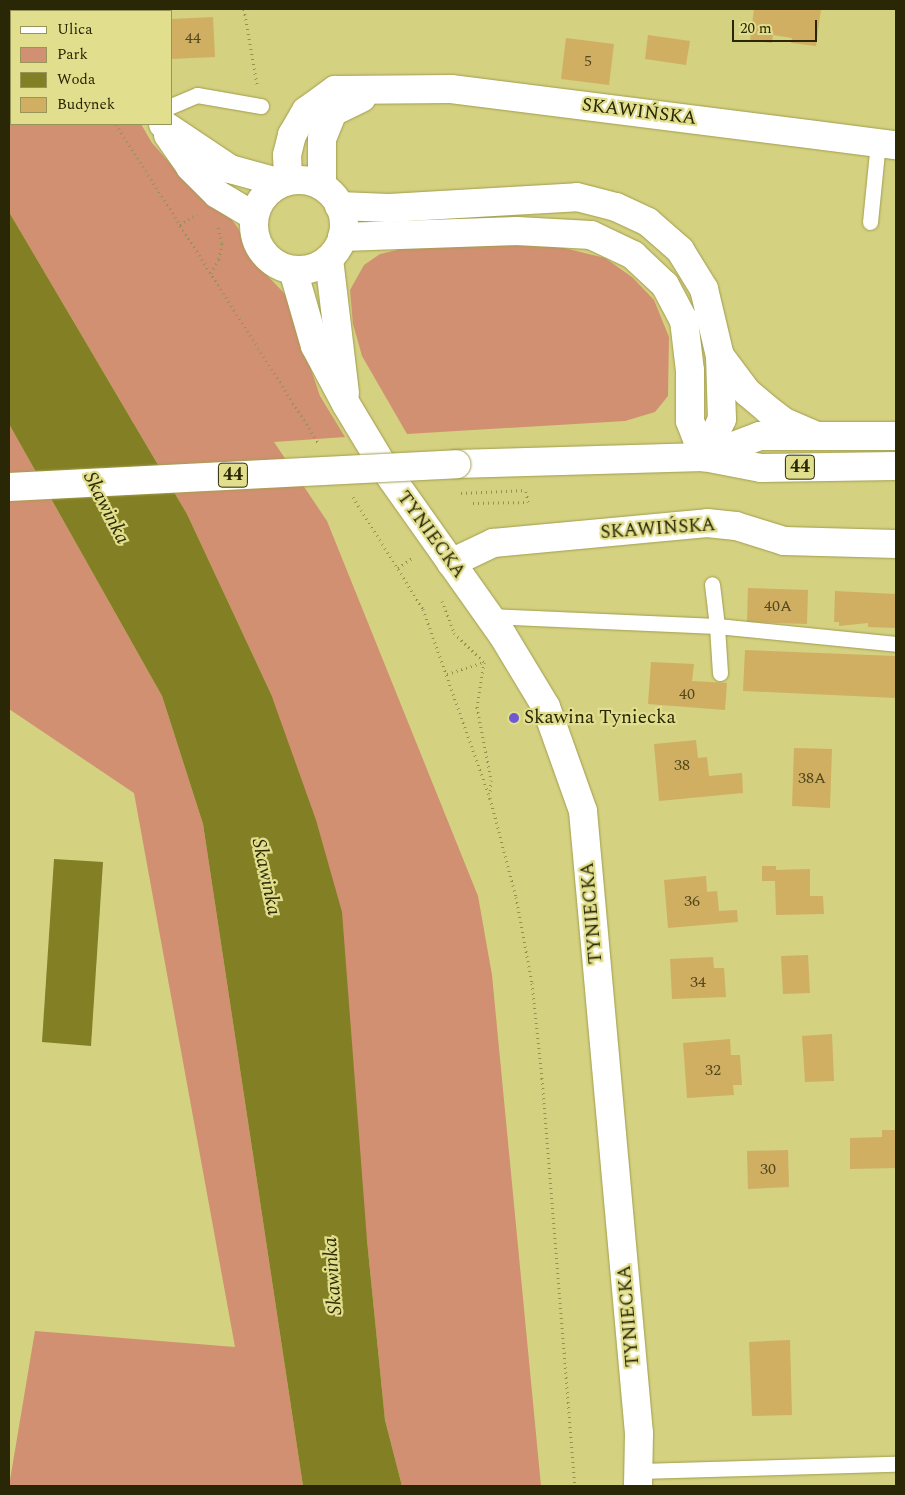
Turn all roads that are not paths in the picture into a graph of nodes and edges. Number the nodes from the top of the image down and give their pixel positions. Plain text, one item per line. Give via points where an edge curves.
1 (382, 89) junction
2 (172, 106) edge
3 (261, 106) road end
4 (162, 125) edge
5 (163, 125) edge
6 (887, 144) edge
7 (285, 182) junction
8 (322, 186) junction
9 (340, 206) junction
10 (254, 216) junction
11 (870, 222) dead end
12 (336, 248) junction
13 (293, 270) junction
14 (720, 356) junction
15 (346, 404) junction
16 (817, 436) junction
17 (896, 436) edge
18 (704, 458) junction
19 (896, 466) edge
20 (9, 487) edge
21 (896, 544) edge
22 (451, 563) junction
23 (712, 584) dead end
24 (489, 616) junction
25 (717, 626) junction
26 (896, 644) edge
27 (720, 673) dead end
28 (896, 1464) edge
29 (638, 1478) edge

1 - 6 street, SKAWIŃSKA via 451,89
1 - 7 street, SKAWIŃSKA via 335,90 306,110 292,134
1 - 8 street, SKAWIŃSKA via 333,112 322,139
2 - 3 lane via 196,95
4 - 10 street via 190,167 217,194
5 - 7 street via 230,169
6 - 11 lane
7 - 8 street via 307,181
7 - 10 street via 259,202
8 - 9 street
9 - 12 street via 344,226
9 - 14 street via 389,208 577,197 616,207 648,222 680,250 704,289
10 - 13 street via 254,231 262,251 279,266
12 - 13 street via 306,270
12 - 15 street, TYNIECKA
12 - 18 street via 517,232 591,235 633,255 665,286 684,320 690,371 690,421
13 - 15 street, TYNIECKA via 315,346
14 - 16 street via 747,392 767,409 784,422
14 - 18 street via 722,419
15 - 22 street, TYNIECKA via 384,469
16 - 17 street, 44
16 - 18 street, 44 via 760,436
18 - 19 street, 44 via 761,468
18 - 20 street, 44, bridge via 456,464
21 - 22 street, SKAWIŃSKA via 784,541 736,526 708,522 492,543
22 - 24 street, TYNIECKA
23 - 25 lane
24 - 25 lane
24 - 29 street, TYNIECKA via 546,707 583,811 639,1433
25 - 26 lane
25 - 27 lane
28 - 29 lane

